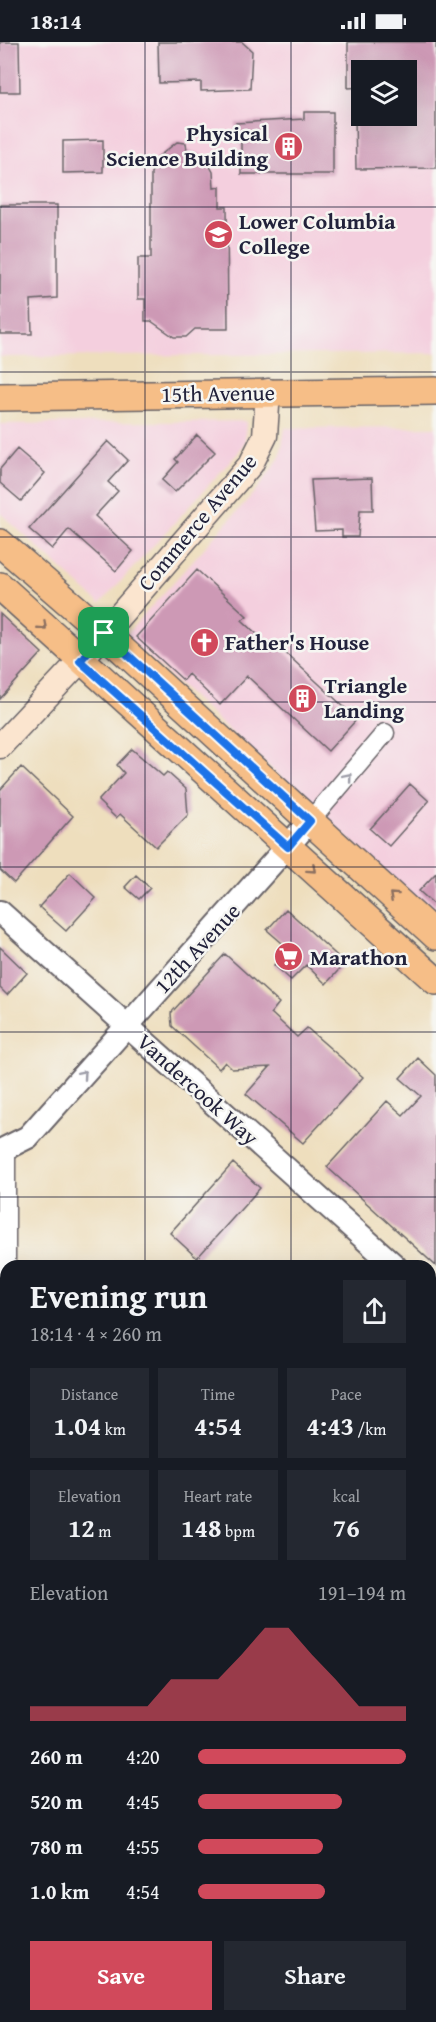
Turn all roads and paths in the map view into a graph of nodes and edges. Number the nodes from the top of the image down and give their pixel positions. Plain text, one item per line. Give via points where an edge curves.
1 (268, 391) junction
2 (436, 391) edge
3 (0, 397) edge
4 (0, 543) edge
5 (0, 586) edge
6 (104, 633) junction
7 (80, 661) junction
8 (385, 733) dead end
9 (0, 746) edge
10 (310, 821) junction
11 (288, 847) junction
12 (0, 912) edge
13 (436, 936) edge
14 (436, 981) edge
15 (126, 1024) junction
16 (3, 1151) edge
17 (5, 1260) edge
18 (388, 1260) edge

1 - 2 main road, 15th Avenue
1 - 3 main road, 15th Avenue
1 - 6 main road, Commerce Avenue via 265,436 251,464
4 - 6 main road
5 -> 7 main road
6 - 7 main road, Commerce Avenue
6 - 10 main road
7 - 9 main road, Commerce Avenue
7 - 11 main road
10 -> 8 street, 12th Avenue
10 - 11 street, 12th Avenue
13 -> 10 main road
11 -> 14 main road
11 - 15 street, 12th Avenue
12 - 15 street, Vandercook Way
16 -> 15 street, 12th Avenue via 28,1137
15 - 18 street, Vandercook Way
16 - 17 street

